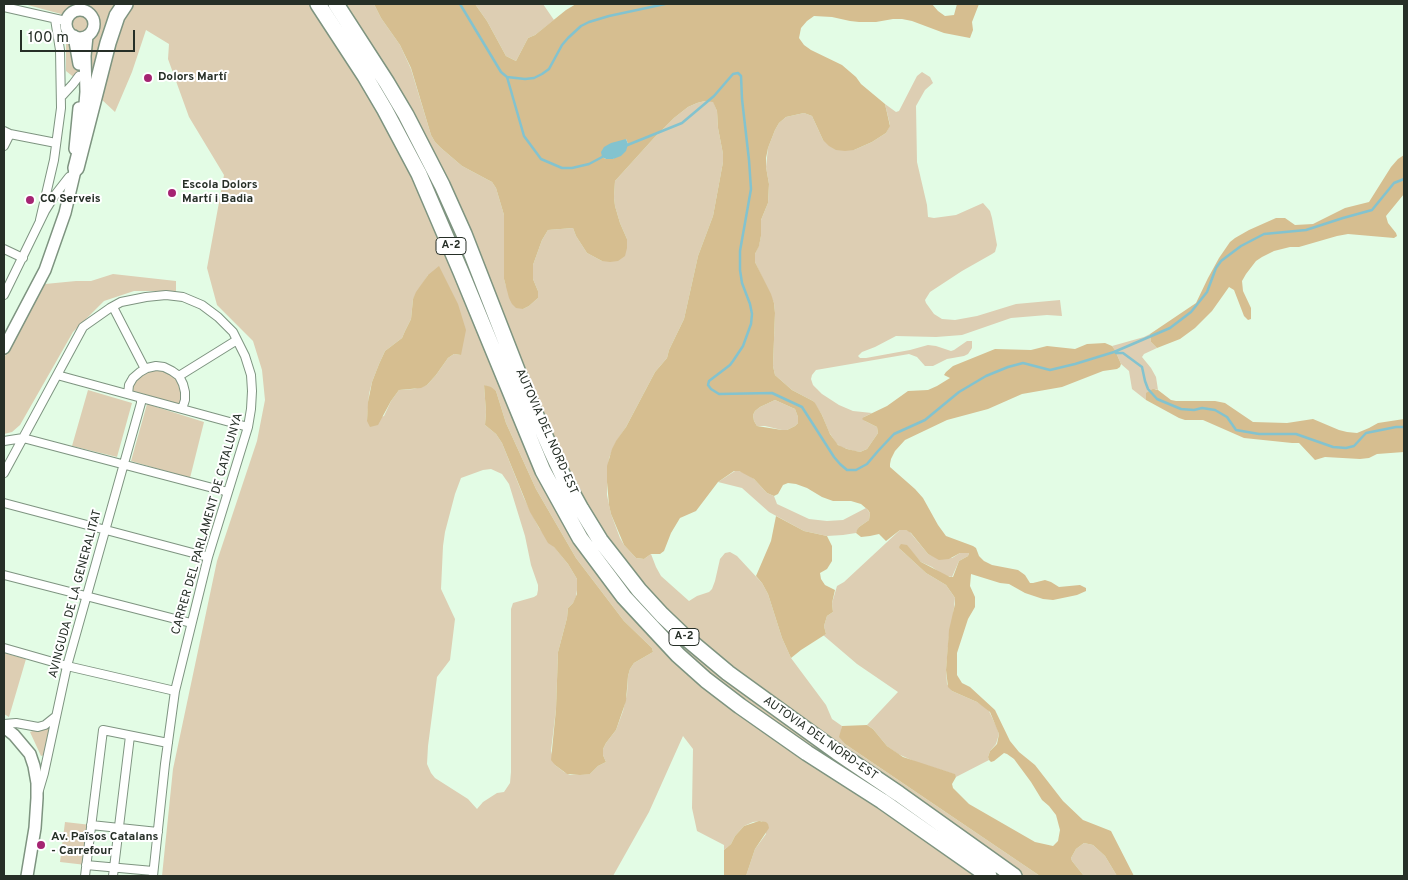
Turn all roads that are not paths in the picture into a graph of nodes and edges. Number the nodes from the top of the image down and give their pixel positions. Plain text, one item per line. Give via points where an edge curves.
1 (125, 4) edge
2 (313, 4) edge
3 (318, 4) edge
4 (336, 4) edge
5 (4, 6) edge
6 (78, 7) edge
7 (61, 20) junction
8 (336, 32) junction
9 (74, 36) junction
10 (87, 36) junction
11 (79, 76) junction
12 (60, 97) junction
13 (7, 133) edge
14 (56, 142) junction
15 (4, 146) edge
16 (72, 172) junction
17 (40, 220) junction
18 (4, 249) edge
19 (23, 258) junction
20 (4, 295) edge
21 (113, 307) junction
22 (4, 336) edge
23 (238, 340) junction
24 (4, 348) edge
25 (145, 369) junction
26 (57, 375) junction
27 (179, 376) junction
28 (128, 394) junction
29 (141, 398) junction
30 (182, 409) junction
31 (248, 427) junction
32 (23, 438) junction
33 (4, 441) edge
34 (123, 464) junction
35 (4, 473) edge
36 (228, 492) junction
37 (4, 503) edge
38 (104, 530) junction
39 (208, 557) junction
40 (4, 575) edge
41 (86, 597) junction
42 (191, 623) junction
43 (4, 648) edge
44 (67, 666) junction
45 (175, 691) junction
46 (55, 719) junction
47 (4, 725) edge
48 (130, 736) junction
49 (168, 743) junction
50 (37, 798) junction
51 (91, 825) junction
52 (118, 828) junction
53 (158, 832) junction
54 (86, 865) junction
55 (114, 868) junction
56 (153, 874) edge
57 (27, 876) edge
58 (85, 876) edge
59 (112, 876) edge
60 (989, 876) edge
61 (1014, 876) edge

1 - 16 highway via 117,16 108,43
2 - 8 highway
3 - 8 highway, AUTOVIA DEL NORD-EST / A-2
4 - 61 highway, AUTOVIA DEL NORD-EST / A-2 via 387,83 434,169 561,471 618,563 662,615 728,674
5 - 7 street
6 - 7 street
6 - 10 street via 90,14 94,22
7 - 9 street
7 - 12 street
8 - 60 highway, AUTOVIA DEL NORD-EST / A-2 via 385,110 419,174 543,471 580,538 624,596 678,655 706,680 807,753
9 - 10 street
9 - 11 street
10 - 16 street via 84,120
11 - 12 street
11 - 16 street via 79,120
12 - 14 street
13 - 14 street
13 - 15 street
14 - 17 street
16 - 17 street
16 - 22 street via 46,254
16 - 24 street via 65,213 45,270
17 - 19 street
18 - 19 street
19 - 20 street
21 - 23 street, CARRER DEL PARLAMENT DE CATALUNYA via 146,297 183,297 218,317
21 - 25 street
21 - 26 street, CARRER DEL PARLAMENT DE CATALUNYA via 84,327
23 - 27 street
23 - 31 street, CARRER DEL PARLAMENT DE CATALUNYA via 251,375
25 - 27 street via 164,367
25 - 28 street via 129,385
26 - 28 street
26 - 32 street, CARRER DEL PARLAMENT DE CATALUNYA
27 - 30 street via 185,392
28 - 29 street
29 - 30 street
29 - 34 street, AVINGUDA DE LA GENERALITAT
30 - 31 street
31 - 36 street, CARRER DEL PARLAMENT DE CATALUNYA
32 - 33 street
32 - 34 street
32 - 35 street, CARRER DEL PARLAMENT DE CATALUNYA
34 - 36 street
34 - 38 street, AVINGUDA DE LA GENERALITAT
36 - 39 street, CARRER DEL PARLAMENT DE CATALUNYA
37 - 38 street
38 - 39 street
38 - 41 street, AVINGUDA DE LA GENERALITAT
39 - 42 street, CARRER DEL PARLAMENT DE CATALUNYA
40 - 41 street
41 - 42 street
41 - 44 street, AVINGUDA DE LA GENERALITAT
42 - 45 street, CARRER DEL PARLAMENT DE CATALUNYA
43 - 44 street
44 - 45 street
44 - 46 street, AVINGUDA DE LA GENERALITAT
45 - 49 street, CARRER DEL PARLAMENT DE CATALUNYA
46 - 47 street via 38,727 16,723
46 - 50 street, AVINGUDA DE LA GENERALITAT
47 - 50 street via 30,754
48 - 49 street
48 - 51 street via 103,730
48 - 52 street
49 - 53 street, CARRER DEL PARLAMENT DE CATALUNYA
50 - 57 street
51 - 52 street
51 - 54 street
52 - 53 street
52 - 55 street
53 - 56 street, CARRER DEL PARLAMENT DE CATALUNYA
54 - 55 street
54 - 58 street
55 - 56 street
55 - 59 street

